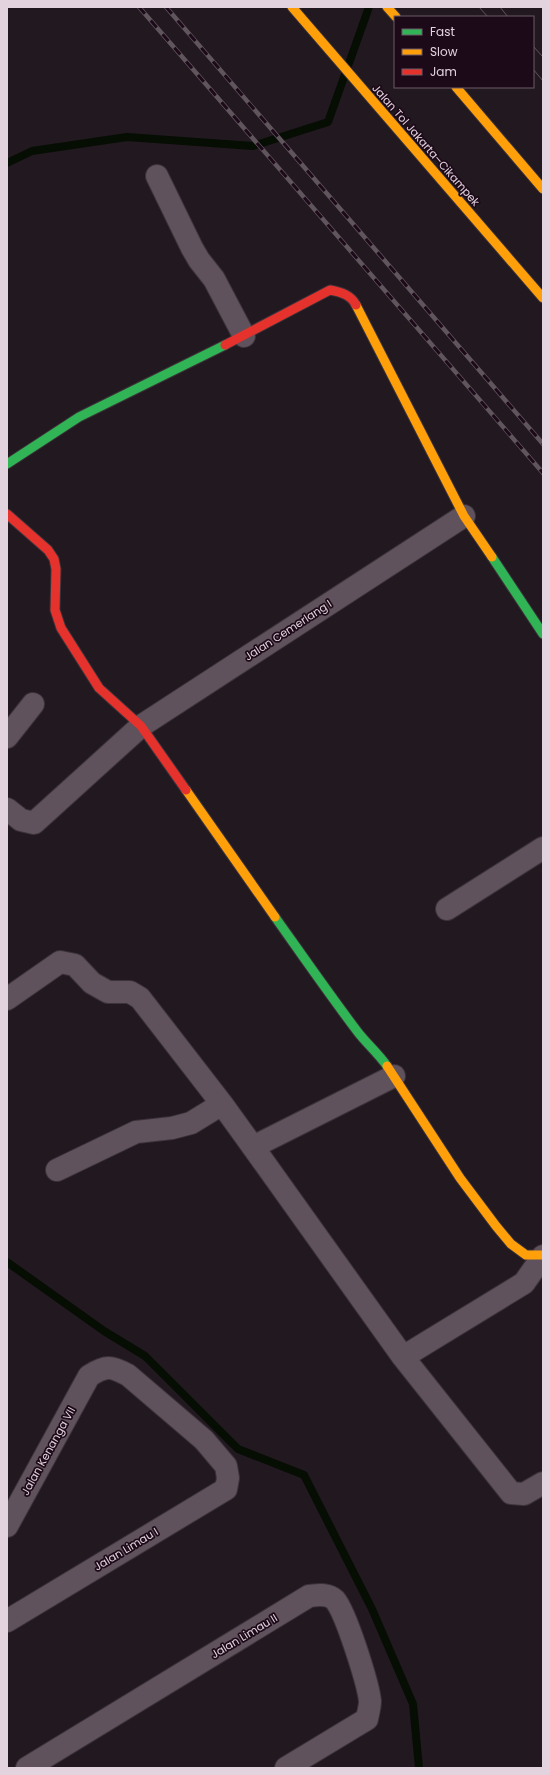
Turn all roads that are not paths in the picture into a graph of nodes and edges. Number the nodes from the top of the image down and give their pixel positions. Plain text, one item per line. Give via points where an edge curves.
1 (292, 7) edge
2 (388, 7) edge
3 (395, 16) edge
4 (457, 88) edge
5 (157, 176) dead end
6 (543, 188) edge
7 (543, 298) edge
8 (244, 336) junction
9 (7, 464) edge
10 (7, 514) edge
11 (464, 516) junction
12 (543, 634) edge
13 (33, 704) dead end
14 (141, 726) junction
15 (7, 737) edge
16 (7, 809) edge
17 (543, 848) edge
18 (447, 909) dead end
19 (7, 999) edge
20 (394, 1076) junction
21 (222, 1104) junction
22 (253, 1147) junction
23 (57, 1170) dead end
24 (543, 1256) edge
25 (403, 1357) junction
26 (89, 1376) joint
27 (543, 1483) edge
28 (7, 1526) edge
29 (7, 1621) edge
30 (27, 1768) edge
31 (286, 1768) edge

1 - 7 main road, Jalan Tol Jakarta–Cikampek
2 - 3 main road
4 - 6 main road
5 - 8 street via 192,248 214,279
8 - 9 main road via 79,417
8 - 11 main road via 330,290 341,292 353,299
10 - 14 main road via 48,550 54,559 55,610 61,628 99,688
11 - 12 main road
11 - 14 street, Jalan Cemerlang I
13 - 15 street
14 - 16 street, Jalan Cemerlang I via 34,823 21,820
14 - 20 main road via 335,1002
17 - 18 street
19 - 21 street via 60,962 75,964 92,982 108,992 130,992 140,998
20 - 22 street
20 - 24 main road via 460,1178 496,1226 526,1255
21 - 22 street
21 - 23 street via 191,1123 136,1132
22 - 25 street
24 - 25 street via 524,1282
25 - 27 street via 511,1493 524,1494
26 - 28 street, Jalan Kenanga VII
26 - 29 street, Jalan Limau I via 101,1368 113,1368 128,1375 204,1440 226,1466 226,1488
30 - 31 street, Jalan Limau II via 309,1596 322,1594 335,1600 344,1616 367,1685 370,1703 367,1719

